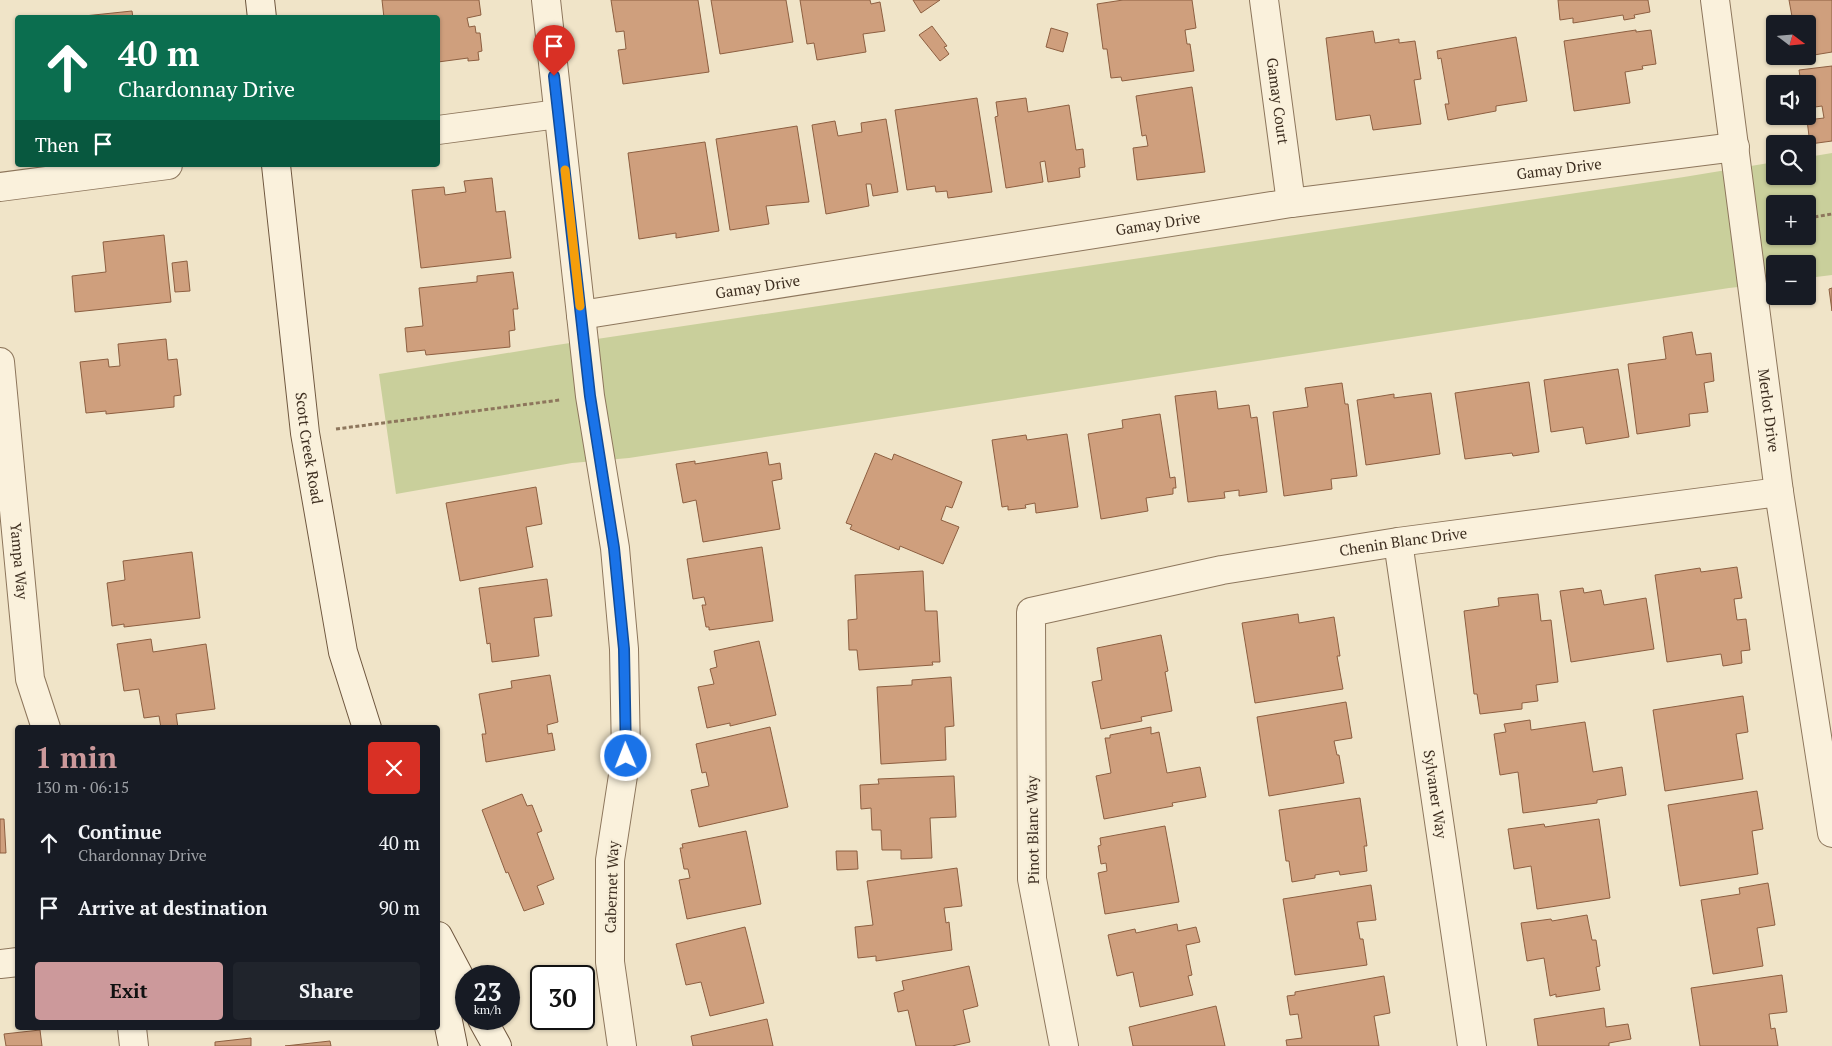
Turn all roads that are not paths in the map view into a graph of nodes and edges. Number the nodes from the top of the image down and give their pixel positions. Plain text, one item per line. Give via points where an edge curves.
1 (260, 0) edge
2 (546, 0) edge
3 (1264, 0) edge
4 (1716, 0) edge
5 (262, 15) edge
6 (558, 114) junction
7 (440, 130) edge
8 (1735, 147) junction
9 (153, 167) edge
10 (276, 167) edge
11 (0, 187) edge
12 (1291, 203) junction
13 (581, 315) junction
14 (0, 362) edge
15 (1778, 492) junction
16 (1398, 542) junction
17 (1031, 612) joint
18 (45, 725) edge
19 (366, 725) edge
20 (1831, 826) edge
21 (440, 940) edge
22 (15, 962) edge
23 (0, 964) edge
24 (455, 968) edge
25 (440, 982) edge
26 (132, 1030) edge
27 (488, 1030) edge
28 (134, 1046) edge
29 (453, 1046) edge
30 (497, 1046) edge
31 (622, 1046) edge
32 (1064, 1046) edge
33 (1472, 1046) edge

1 - 5 street
2 - 6 street, Cabernet Way
3 - 12 street, Gamay Court
4 - 8 street, Merlot Drive
6 - 7 street
6 - 13 street, Cabernet Way
8 - 12 street, Gamay Drive
8 - 15 street, Merlot Drive
9 - 11 street
10 - 19 street, Scott Creek Road via 305,433 343,652
12 - 13 street, Gamay Drive
13 - 31 street, Cabernet Way via 614,548 624,649 626,756 610,860 610,962
14 - 18 street, Yampa Way via 30,679
15 - 16 street, Chenin Blanc Drive
15 - 20 street, Merlot Drive
16 - 17 street, Chenin Blanc Drive via 1222,570
16 - 33 street, Sylvaner Way
17 - 32 street, Pinot Blanc Way via 1032,879
21 - 24 street
22 - 23 street
25 - 29 street
26 - 28 street
27 - 30 street

